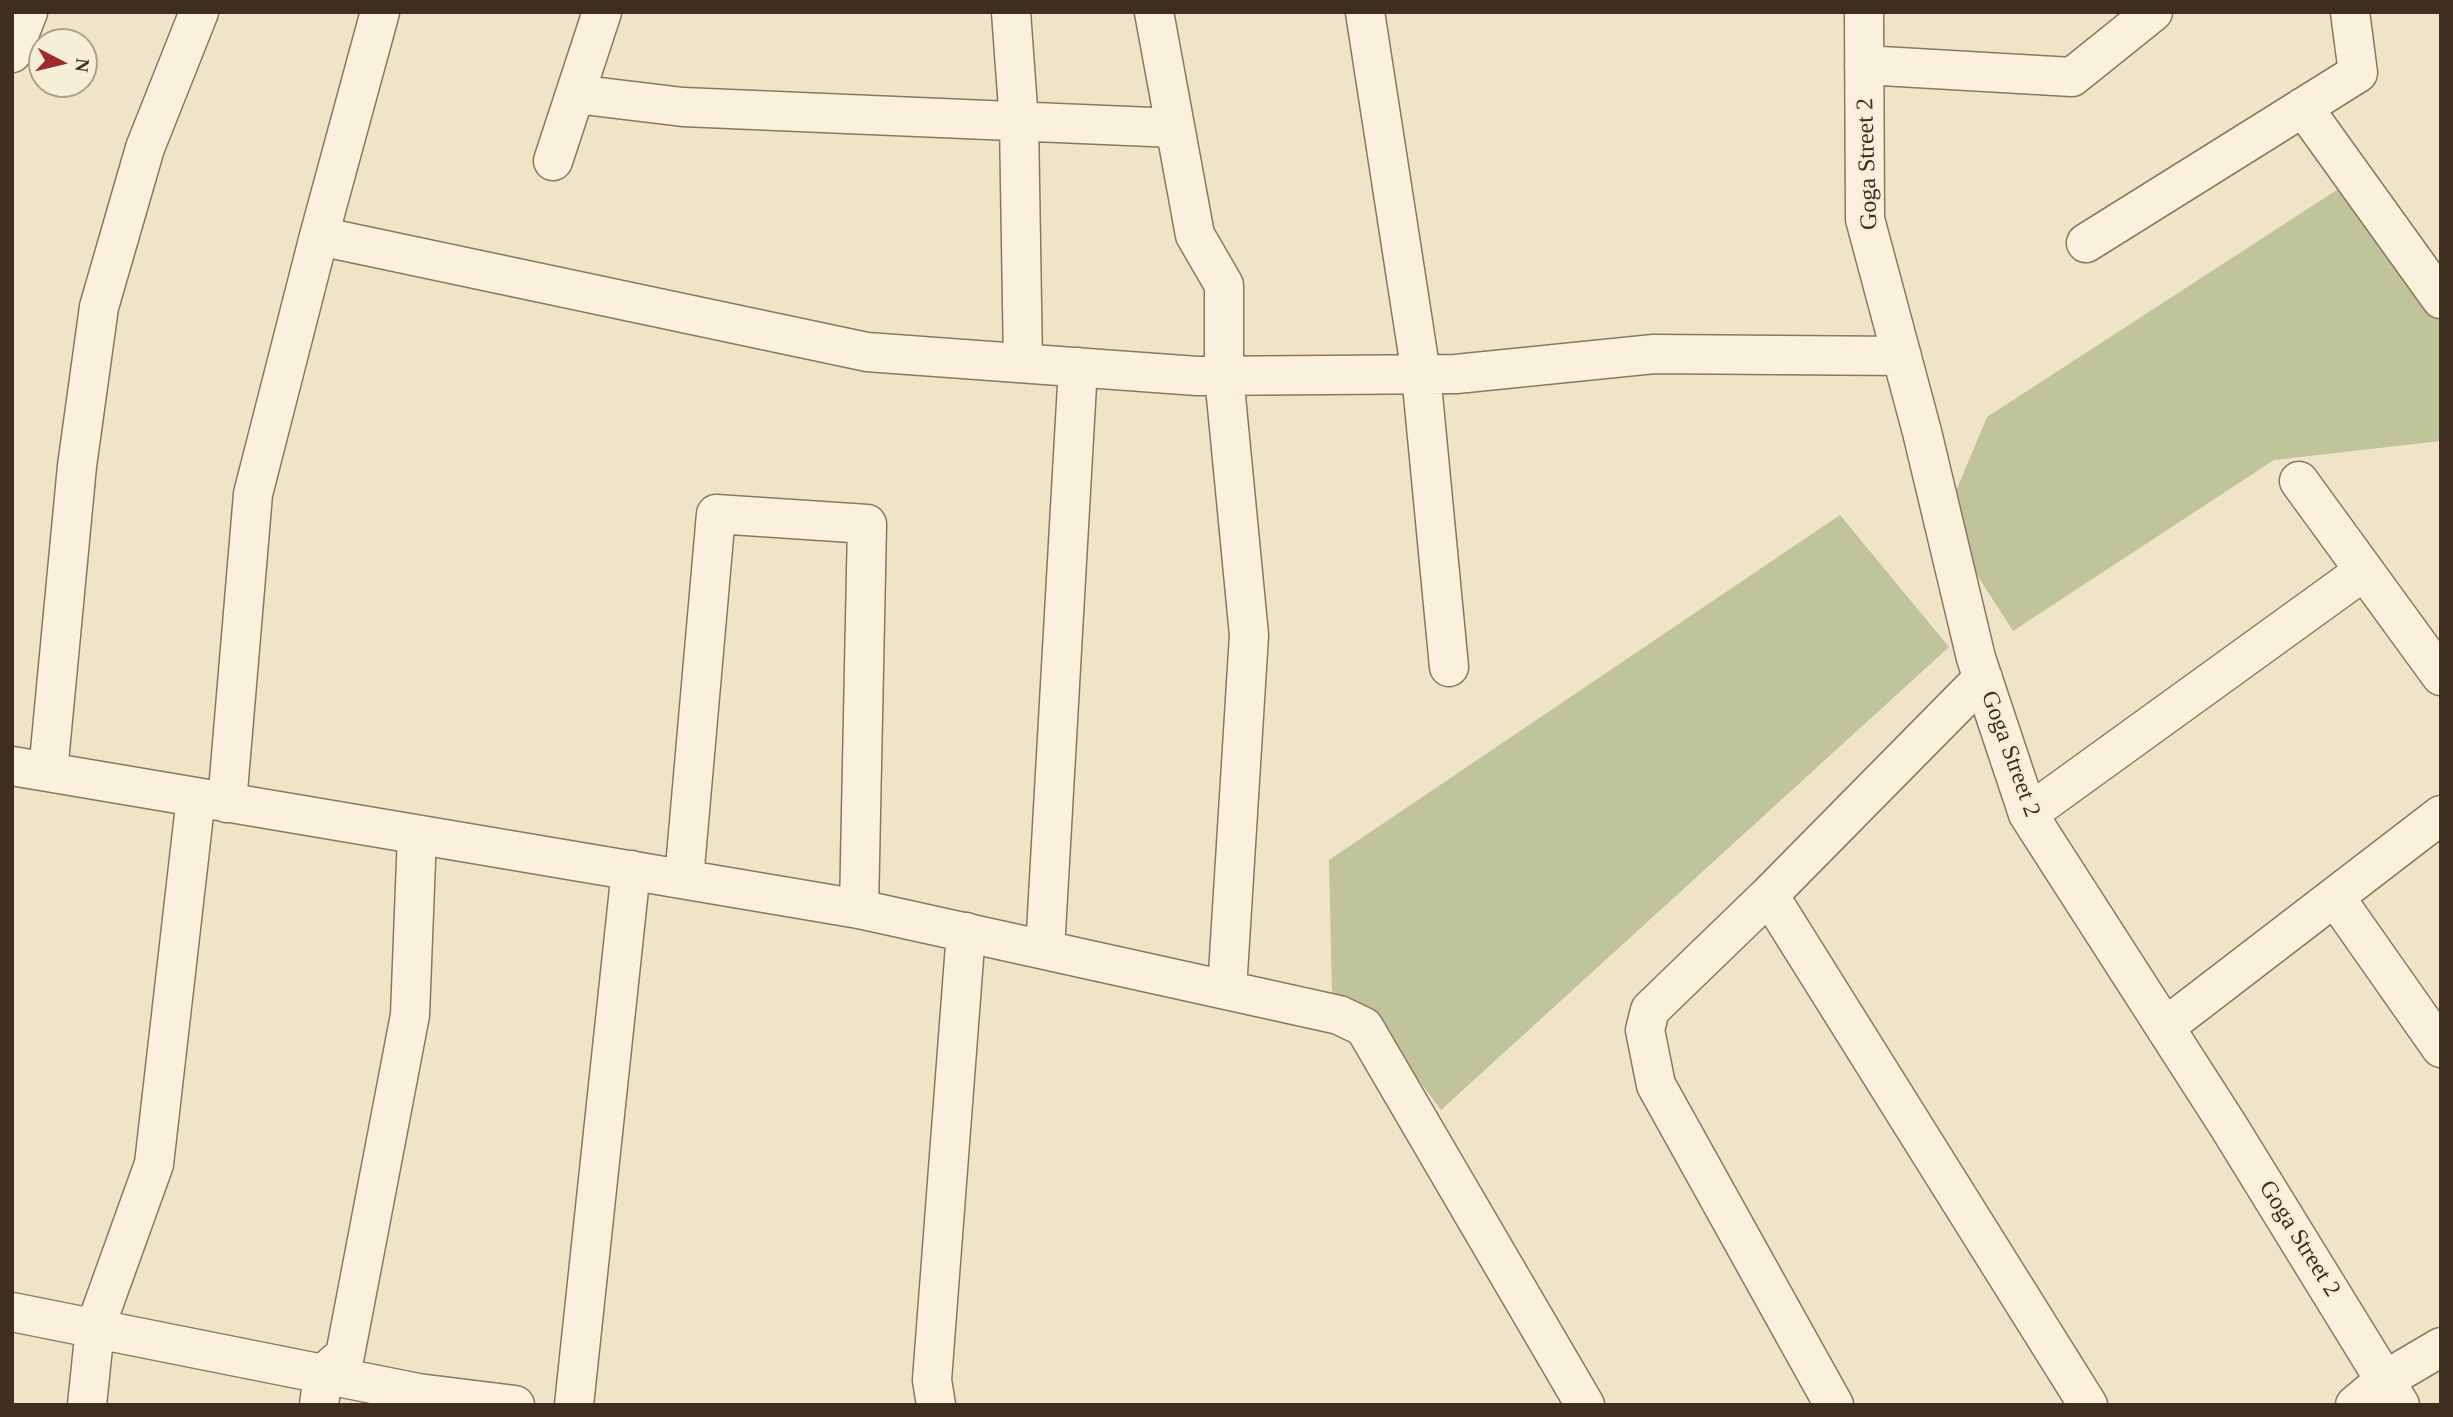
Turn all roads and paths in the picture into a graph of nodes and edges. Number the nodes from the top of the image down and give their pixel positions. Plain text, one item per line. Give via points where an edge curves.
1 (28, 12) edge
2 (198, 12) edge
3 (380, 12) edge
4 (602, 12) edge
5 (1011, 12) edge
6 (1154, 12) edge
7 (1364, 12) edge
8 (1864, 12) edge
9 (2153, 12) edge
10 (2350, 12) edge
11 (12, 53) edge
12 (1864, 65) junction
13 (575, 94) junction
14 (2303, 107) junction
15 (1019, 122) junction
16 (1175, 128) junction
17 (552, 161) dead end
18 (318, 236) junction
19 (2086, 243) dead end
20 (2441, 299) edge
21 (1902, 356) junction
22 (1023, 363) junction
23 (1078, 367) junction
24 (1421, 374) junction
25 (1224, 376) junction
26 (2299, 481) dead end
27 (2364, 571) junction
28 (1449, 667) dead end
29 (2441, 676) edge
30 (1983, 678) junction
31 (21, 771) edge
32 (211, 800) junction
33 (2028, 814) junction
34 (2441, 815) edge
35 (417, 835) junction
36 (631, 870) junction
37 (684, 879) junction
38 (1769, 895) junction
39 (2335, 897) junction
40 (859, 909) junction
41 (966, 932) junction
42 (1045, 950) junction
43 (1227, 990) junction
44 (2165, 1027) junction
45 (2441, 1048) edge
46 (12, 1312) edge
47 (95, 1328) junction
48 (2441, 1346) edge
49 (321, 1389) edge
50 (2393, 1393) edge
51 (87, 1405) edge
52 (515, 1405) edge
53 (574, 1405) edge
54 (936, 1405) edge
55 (1585, 1405) edge
56 (1834, 1405) edge
57 (2088, 1405) edge
58 (2355, 1405) edge

1 - 11 street
2 - 31 street via 145,148 99,307 77,466
3 - 18 street
4 - 13 street
5 - 15 street
6 - 16 street
7 - 24 street
8 - 12 street, Goga Street 2
9 - 12 street via 2072,77
10 - 14 street via 2358,73
12 - 21 street, Goga Street 2 via 1865,219
13 - 15 street via 683,107
13 - 17 street
14 - 19 street
14 - 20 street
15 - 16 street
15 - 22 street
16 - 25 street via 1195,235 1223,285
18 - 22 street via 867,352
18 - 32 street via 253,494
21 - 24 street via 1654,354
21 - 30 street, Goga Street 2
22 - 23 street
23 - 25 street
23 - 42 street
24 - 25 street
24 - 28 street
25 - 43 street via 1249,635
26 - 27 street
27 - 29 street
27 - 33 street
30 - 33 street, Goga Street 2
30 - 38 street
31 - 32 street
32 - 35 street
32 - 47 street via 154,1164
33 - 44 street, Goga Street 2
34 - 39 street
35 - 36 street
35 - 49 street via 410,1015 345,1355
36 - 37 street
36 - 53 street
37 - 40 street
37 - 40 street via 716,514 867,524
38 - 56 street via 1650,1010 1645,1030 1656,1084
38 - 57 street
39 - 44 street
39 - 45 street
40 - 41 street
41 - 42 street
41 - 54 street via 932,1380
42 - 43 street
43 - 55 street via 1339,1015 1364,1027
44 - 50 street, Goga Street 2
46 - 47 street
47 - 49 street
47 - 51 street
48 - 50 street
49 - 52 street via 418,1393
50 - 58 street

